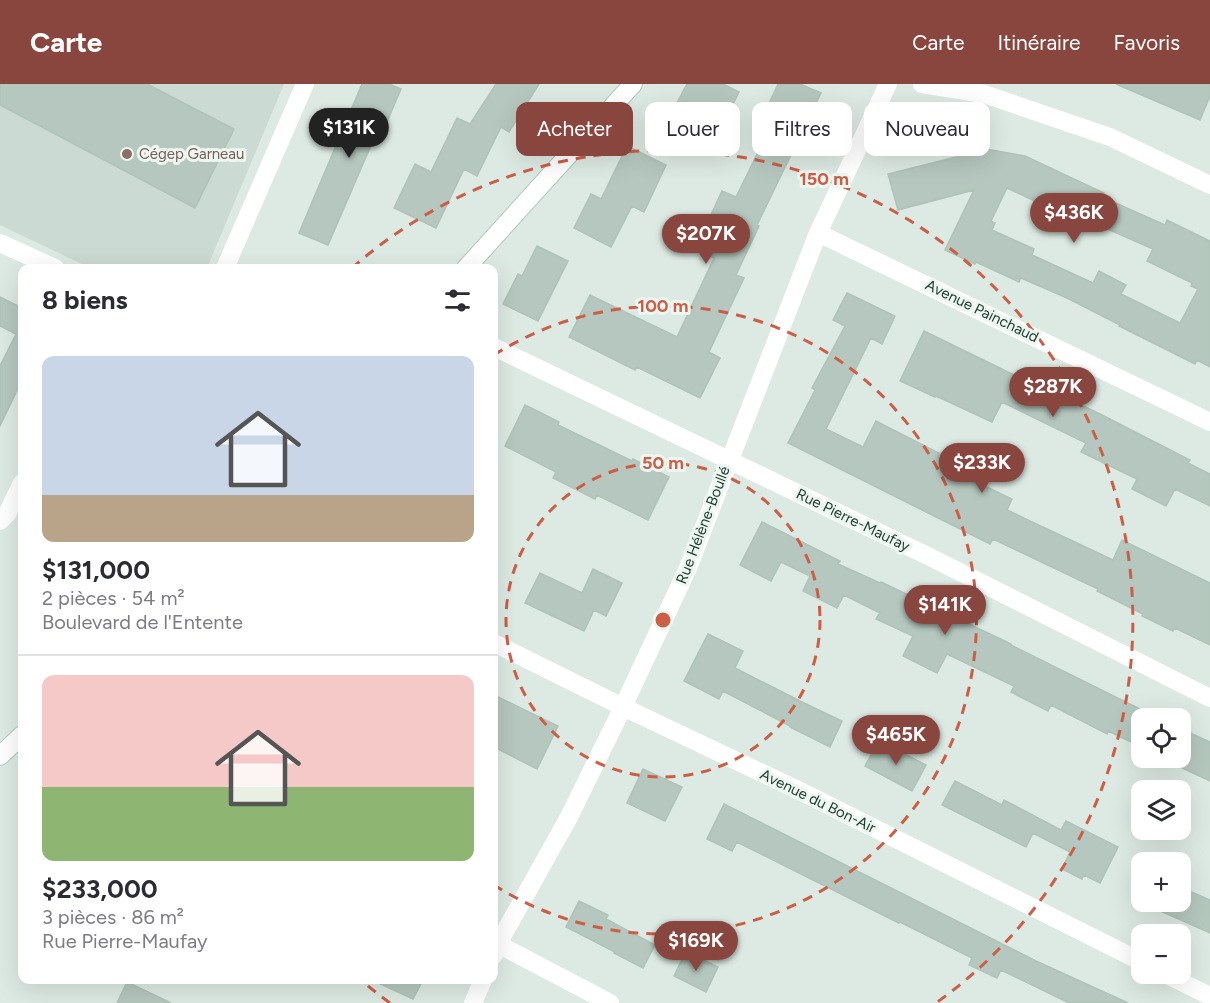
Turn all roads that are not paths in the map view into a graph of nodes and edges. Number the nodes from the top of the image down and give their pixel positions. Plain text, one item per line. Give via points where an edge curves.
1 (305, 84) edge
2 (633, 84) edge
3 (888, 84) edge
4 (922, 84) edge
5 (1210, 185) edge
6 (818, 233) junction
7 (0, 243) edge
8 (46, 264) edge
9 (227, 264) edge
10 (470, 264) edge
11 (498, 349) edge
12 (1210, 422) edge
13 (729, 460) junction
14 (18, 491) edge
15 (0, 520) edge
16 (498, 645) edge
17 (1210, 698) edge
18 (623, 707) junction
19 (18, 739) edge
20 (0, 756) edge
21 (498, 942) edge
22 (498, 948) edge
23 (1131, 956) edge
24 (481, 984) edge
25 (1185, 984) edge
26 (1210, 996) edge
27 (473, 1003) edge
28 (610, 1003) edge

1 - 9 street
2 - 10 street
3 - 6 street, Rue Hélène-Boullé
4 - 5 street via 984,94 1110,137
6 - 12 street, Avenue Painchaud
6 - 13 street, Rue Hélène-Boullé
7 - 8 street
11 - 13 street, Rue Pierre-Maufay
13 - 17 street, Rue Pierre-Maufay via 930,556
13 - 18 street, Rue Hélène-Boullé via 688,568
14 - 15 street
16 - 18 street, Avenue du Bon-Air
18 - 21 street, Rue Hélène-Boullé via 569,817
18 - 23 street, Avenue du Bon-Air
19 - 20 street
22 - 28 street
24 - 27 street
25 - 26 street

